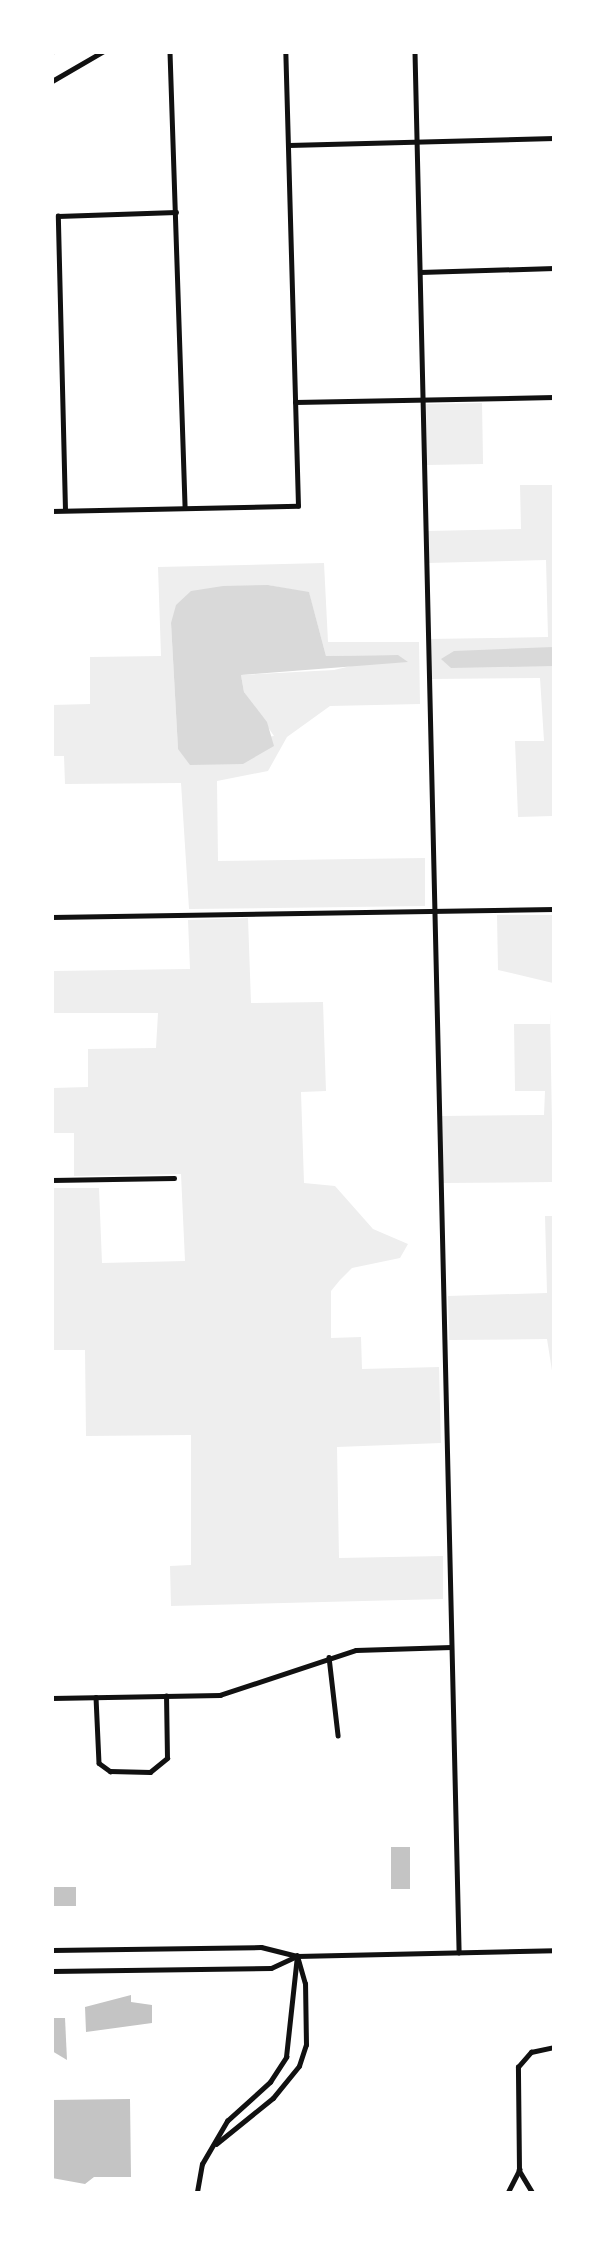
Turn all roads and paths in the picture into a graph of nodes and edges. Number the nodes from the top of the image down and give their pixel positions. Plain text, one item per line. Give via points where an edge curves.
1 (102, 52) edge
2 (170, 52) edge
3 (285, 52) edge
4 (415, 52) edge
5 (52, 81) edge
6 (554, 138) edge
7 (416, 140) junction
8 (289, 145) junction
9 (176, 212) junction
10 (554, 268) edge
11 (420, 272) junction
12 (554, 397) edge
13 (424, 400) junction
14 (295, 402) junction
15 (185, 508) junction
16 (52, 511) edge
17 (65, 511) junction
18 (554, 909) edge
19 (432, 910) junction
20 (52, 917) edge
21 (174, 1178) dead end
22 (52, 1180) edge
23 (451, 1647) junction
24 (329, 1657) junction
25 (166, 1696) junction
26 (96, 1697) junction
27 (52, 1698) edge
28 (338, 1735) dead end
29 (52, 1950) edge
30 (554, 1950) edge
31 (459, 1952) junction
32 (297, 1956) junction
33 (52, 1970) edge
34 (554, 2047) edge
35 (215, 2144) junction
36 (519, 2170) junction
37 (197, 2193) edge
38 (508, 2193) edge
39 (532, 2193) edge

1 - 5 street
2 - 9 street
3 - 8 street
4 - 7 street
6 - 7 street
7 - 8 street
7 - 11 street
8 - 14 street
9 - 15 street
9 - 17 street via 58,216
10 - 11 street
11 - 13 street
12 - 13 street
13 - 14 street
13 - 19 street via 424,641
14 - 15 street via 298,506
15 - 17 street
16 - 17 street
18 - 19 street
19 - 20 street
19 - 23 street
21 - 22 street
23 - 24 street via 356,1650
23 - 31 street
24 - 25 street via 249,1688
24 - 28 street
25 - 26 street
25 - 26 street via 167,1758 150,1772 110,1771 99,1763
26 - 27 street
29 - 32 street via 261,1947
30 - 31 street
31 - 32 street
32 - 33 street via 271,1968
32 - 35 street via 286,2057 271,2082 227,2121
32 - 35 street via 305,1984 306,2045 299,2066 272,2098
34 - 36 street via 531,2052 518,2067
35 - 37 street via 202,2164
36 - 38 street
36 - 39 street

